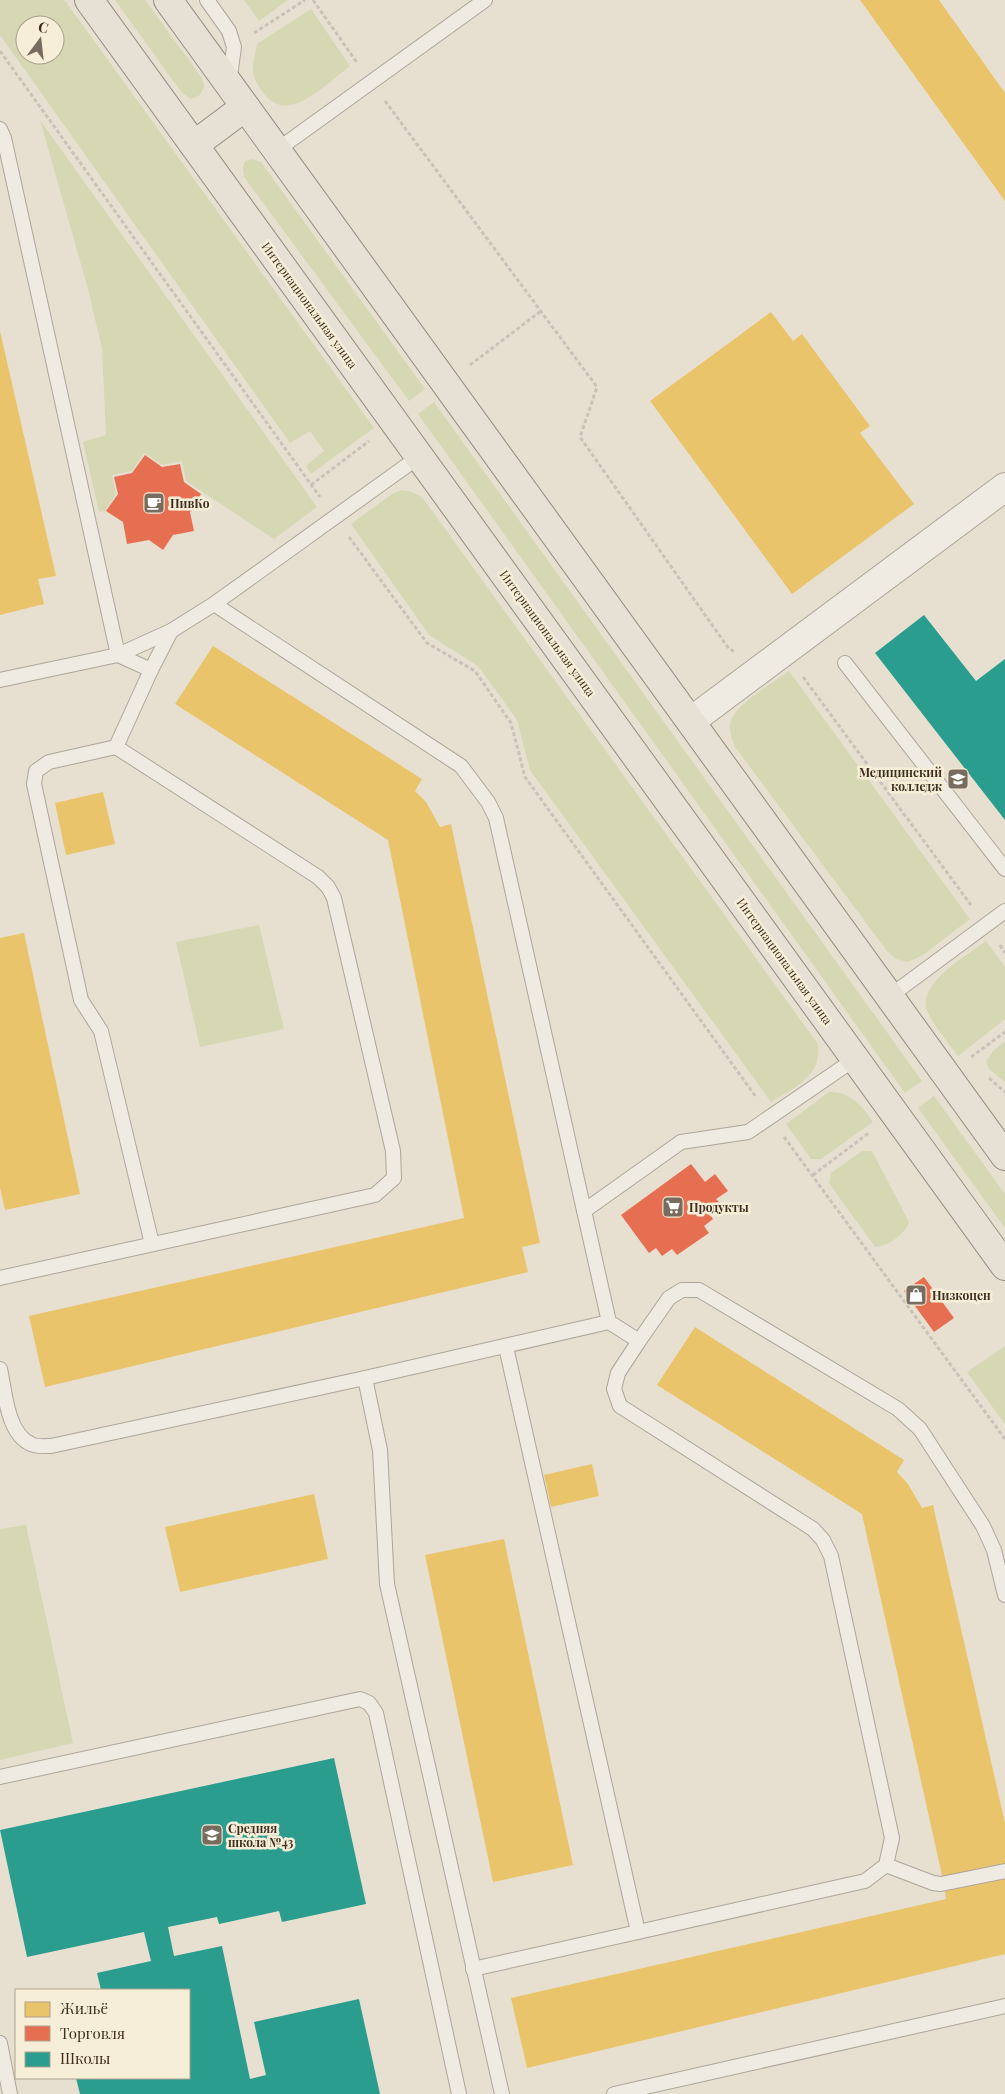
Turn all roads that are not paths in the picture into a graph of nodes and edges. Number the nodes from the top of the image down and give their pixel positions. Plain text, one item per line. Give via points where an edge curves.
1 (89, 0) edge
2 (168, 0) edge
3 (207, 0) edge
4 (485, 0) edge
5 (229, 84) junction
6 (245, 107) junction
7 (0, 129) edge
8 (194, 145) junction
9 (277, 150) junction
10 (420, 456) junction
11 (1005, 487) edge
12 (214, 604) junction
13 (171, 631) junction
14 (118, 655) junction
15 (845, 663) dead end
16 (151, 670) junction
17 (0, 680) edge
18 (691, 721) junction
19 (116, 747) junction
20 (1005, 869) edge
21 (1005, 911) edge
22 (890, 996) junction
23 (855, 1059) junction
24 (1005, 1156) edge
25 (584, 1210) junction
26 (152, 1244) junction
27 (1005, 1266) edge
28 (0, 1278) edge
29 (609, 1322) junction
30 (639, 1341) junction
31 (506, 1347) junction
32 (0, 1369) edge
33 (365, 1378) junction
34 (1005, 1594) edge
35 (0, 1777) edge
36 (886, 1865) junction
37 (1005, 1871) edge
38 (638, 1932) junction
39 (473, 1969) junction
40 (1005, 2006) edge
41 (0, 2044) edge
42 (10, 2094) edge
43 (459, 2094) edge
44 (502, 2094) edge
45 (614, 2094) edge

1 - 8 main road, Интернациональная улица
2 - 5 main road
3 - 5 lane via 229,31 234,47
4 - 9 lane
5 - 6 main road
6 - 8 main road
6 - 9 main road
7 - 14 lane
8 - 10 main road, Интернациональная улица
9 - 18 main road
10 - 12 lane
10 - 23 main road, Интернациональная улица
11 - 18 street
12 - 13 lane
12 - 25 lane via 461,766 488,802 496,818
13 - 14 lane
13 - 16 lane
14 - 16 lane
14 - 17 lane
15 - 20 lane
16 - 19 lane
18 - 22 main road
19 - 26 lane via 49,762 36,771 34,784 81,1000 101,1031
19 - 26 lane via 318,877 328,887 334,898 393,1151 394,1178 375,1195
21 - 22 lane
22 - 24 main road
23 - 25 lane via 748,1132 681,1142
23 - 27 main road, Интернациональная улица
25 - 29 lane
26 - 28 lane
29 - 30 lane
29 - 31 lane
30 - 34 lane via 669,1298 682,1290 699,1290 898,1409 920,1429 983,1526 994,1550
30 - 36 lane via 618,1373 614,1389 620,1406 813,1529 831,1556 892,1838
31 - 33 lane
31 - 38 lane
32 - 33 lane via 13,1426 20,1437 32,1445 51,1446
33 - 39 lane via 380,1450 387,1584
35 - 43 lane via 360,1699 369,1703 376,1714
36 - 37 lane via 941,1884
36 - 38 lane via 865,1881
38 - 39 lane
39 - 44 lane
40 - 45 lane
41 - 42 lane

